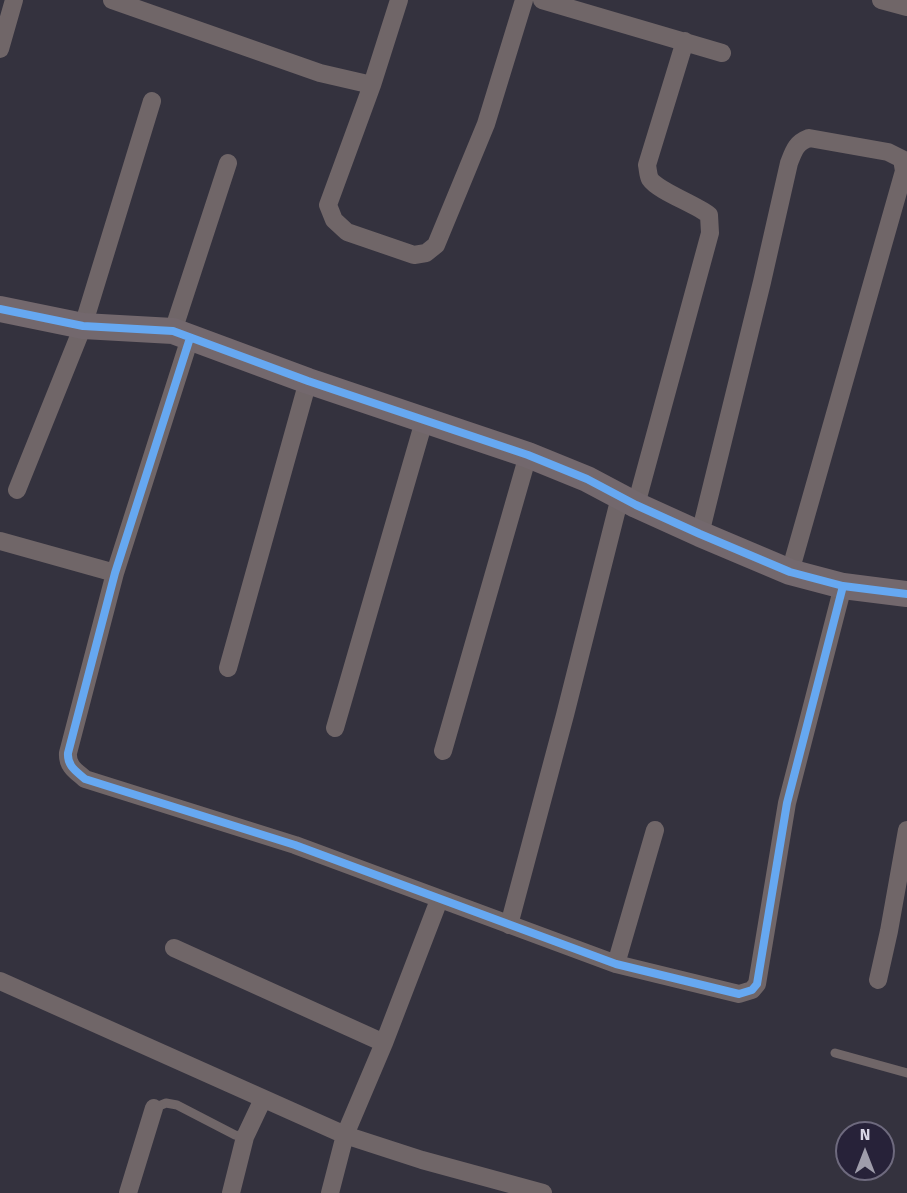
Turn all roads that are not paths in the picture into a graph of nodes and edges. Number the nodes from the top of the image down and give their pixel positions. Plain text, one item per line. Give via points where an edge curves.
1 (14, 0) edge
2 (112, 0) edge
3 (399, 0) edge
4 (524, 0) edge
5 (543, 0) edge
6 (881, 0) edge
7 (907, 7) edge
8 (685, 41) junction
9 (0, 49) edge
10 (722, 53) dead end
11 (372, 85) junction
12 (152, 101) dead end
13 (228, 163) dead end
14 (0, 309) edge
15 (83, 326) junction
16 (182, 335) junction
17 (308, 381) junction
18 (424, 421) junction
19 (528, 455) junction
20 (17, 490) dead end
21 (628, 501) junction
22 (700, 534) junction
23 (0, 541) edge
24 (790, 572) junction
25 (115, 573) junction
26 (843, 586) junction
27 (907, 594) edge
28 (228, 668) dead end
29 (335, 728) dead end
30 (443, 751) dead end
31 (655, 830) dead end
32 (907, 831) edge
33 (439, 900) junction
34 (509, 925) junction
35 (174, 948) dead end
36 (616, 964) junction
37 (878, 980) dead end
38 (0, 981) edge
39 (384, 1043) junction
40 (835, 1053) dead end
41 (907, 1073) edge
42 (263, 1099) junction
43 (154, 1108) joint
44 (345, 1135) junction
45 (245, 1137) junction
46 (128, 1193) edge
47 (231, 1193) edge
48 (330, 1193) edge
49 (543, 1193) edge

1 - 9 street
2 - 11 street via 320,73
3 - 11 street
4 - 11 street via 486,124 436,245 426,253 414,255 347,232 334,220 328,206
5 - 8 street
6 - 7 street
8 - 10 street
8 - 21 street via 647,165 656,186 709,215 710,233
12 - 15 street
13 - 16 street
14 - 15 street
15 - 16 street
15 - 20 street
16 - 17 street
16 - 25 street
17 - 18 street
17 - 28 street
18 - 19 street
18 - 29 street
19 - 21 street
19 - 30 street
21 - 22 street
21 - 34 street
22 - 24 street
22 - 24 street via 794,150 799,142 809,138 888,152 902,159 904,171
23 - 25 street
24 - 26 street
25 - 33 street via 68,753 72,768 85,778 295,845
26 - 27 street
26 - 36 street via 787,803 757,984 739,994
31 - 36 street
32 - 37 street
33 - 34 street
33 - 39 street
34 - 36 street
35 - 39 street
38 - 42 street
39 - 44 street
40 - 41 lane
42 - 44 street
42 - 45 street
43 - 45 lane via 166,1103 177,1105
43 - 46 street
44 - 48 street
44 - 49 street
45 - 47 street

